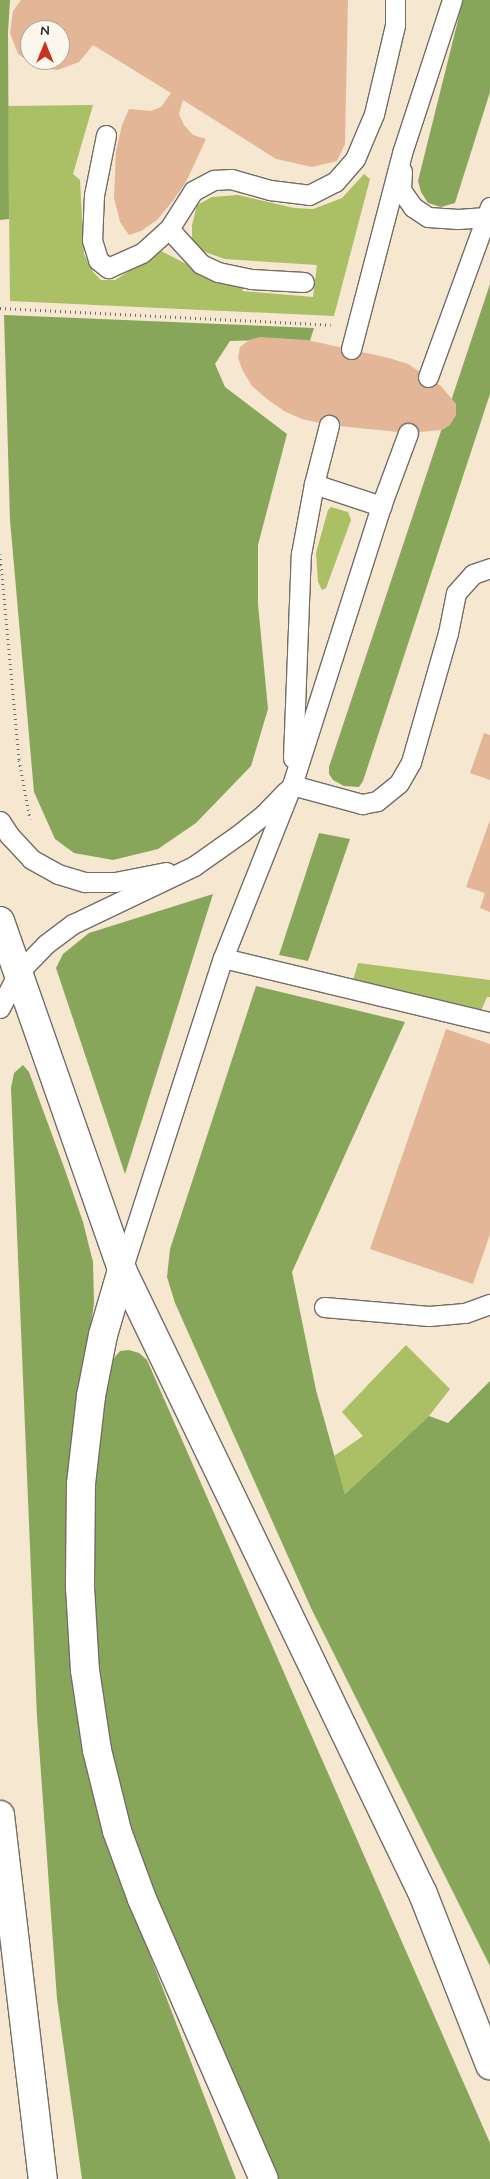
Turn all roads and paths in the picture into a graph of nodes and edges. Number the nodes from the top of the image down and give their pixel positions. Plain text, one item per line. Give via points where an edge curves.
1 (395, 0) edge
2 (452, 0) edge
3 (106, 135) dead end
4 (402, 153) junction
5 (488, 212) edge
6 (169, 229) junction
7 (304, 282) dead end
8 (0, 308) edge
9 (357, 327) junction
10 (351, 349) dead end
11 (428, 377) dead end
12 (329, 425) dead end
13 (408, 433) dead end
14 (314, 484) junction
15 (381, 506) junction
16 (0, 554) edge
17 (490, 568) edge
18 (292, 785) junction
19 (0, 822) edge
20 (31, 827) dead end
21 (194, 866) junction
22 (0, 921) edge
23 (224, 958) junction
24 (18, 973) junction
25 (0, 1008) edge
26 (490, 1022) edge
27 (122, 1270) junction
28 (490, 1304) edge
29 (324, 1307) dead end
30 (0, 1815) edge
31 (490, 2065) edge
32 (43, 2179) edge
33 (264, 2179) edge

1 - 6 lane via 395,25 374,114 354,159 335,182 309,195 270,190 231,179 214,180 193,191
2 - 4 lane
3 - 6 lane via 94,195 92,240 98,260 108,268 142,253
4 - 5 lane via 401,190 413,207 428,217 458,219
4 - 9 lane
5 - 11 lane
6 - 7 lane via 201,264 218,272 251,279
8 - 9 path
9 - 10 lane
12 - 14 lane
13 - 15 lane
14 - 15 lane
14 - 18 lane via 301,554
15 - 18 lane
16 - 20 path via 19,760
17 - 18 lane via 473,574 456,593 412,762 399,783 377,801 362,804
18 - 21 lane via 257,820
18 - 23 lane
19 - 21 lane via 31,859 58,874 85,882 114,882
21 - 24 lane via 74,924 46,944
22 - 24 highway
23 - 26 lane
23 - 27 lane
24 - 25 lane
24 - 27 highway
27 - 31 highway via 423,1894
27 - 33 highway via 102,1335 90,1396 81,1484 80,1587 85,1670 97,1750 117,1831 142,1899
28 - 29 lane via 465,1313 429,1316
30 - 32 highway

